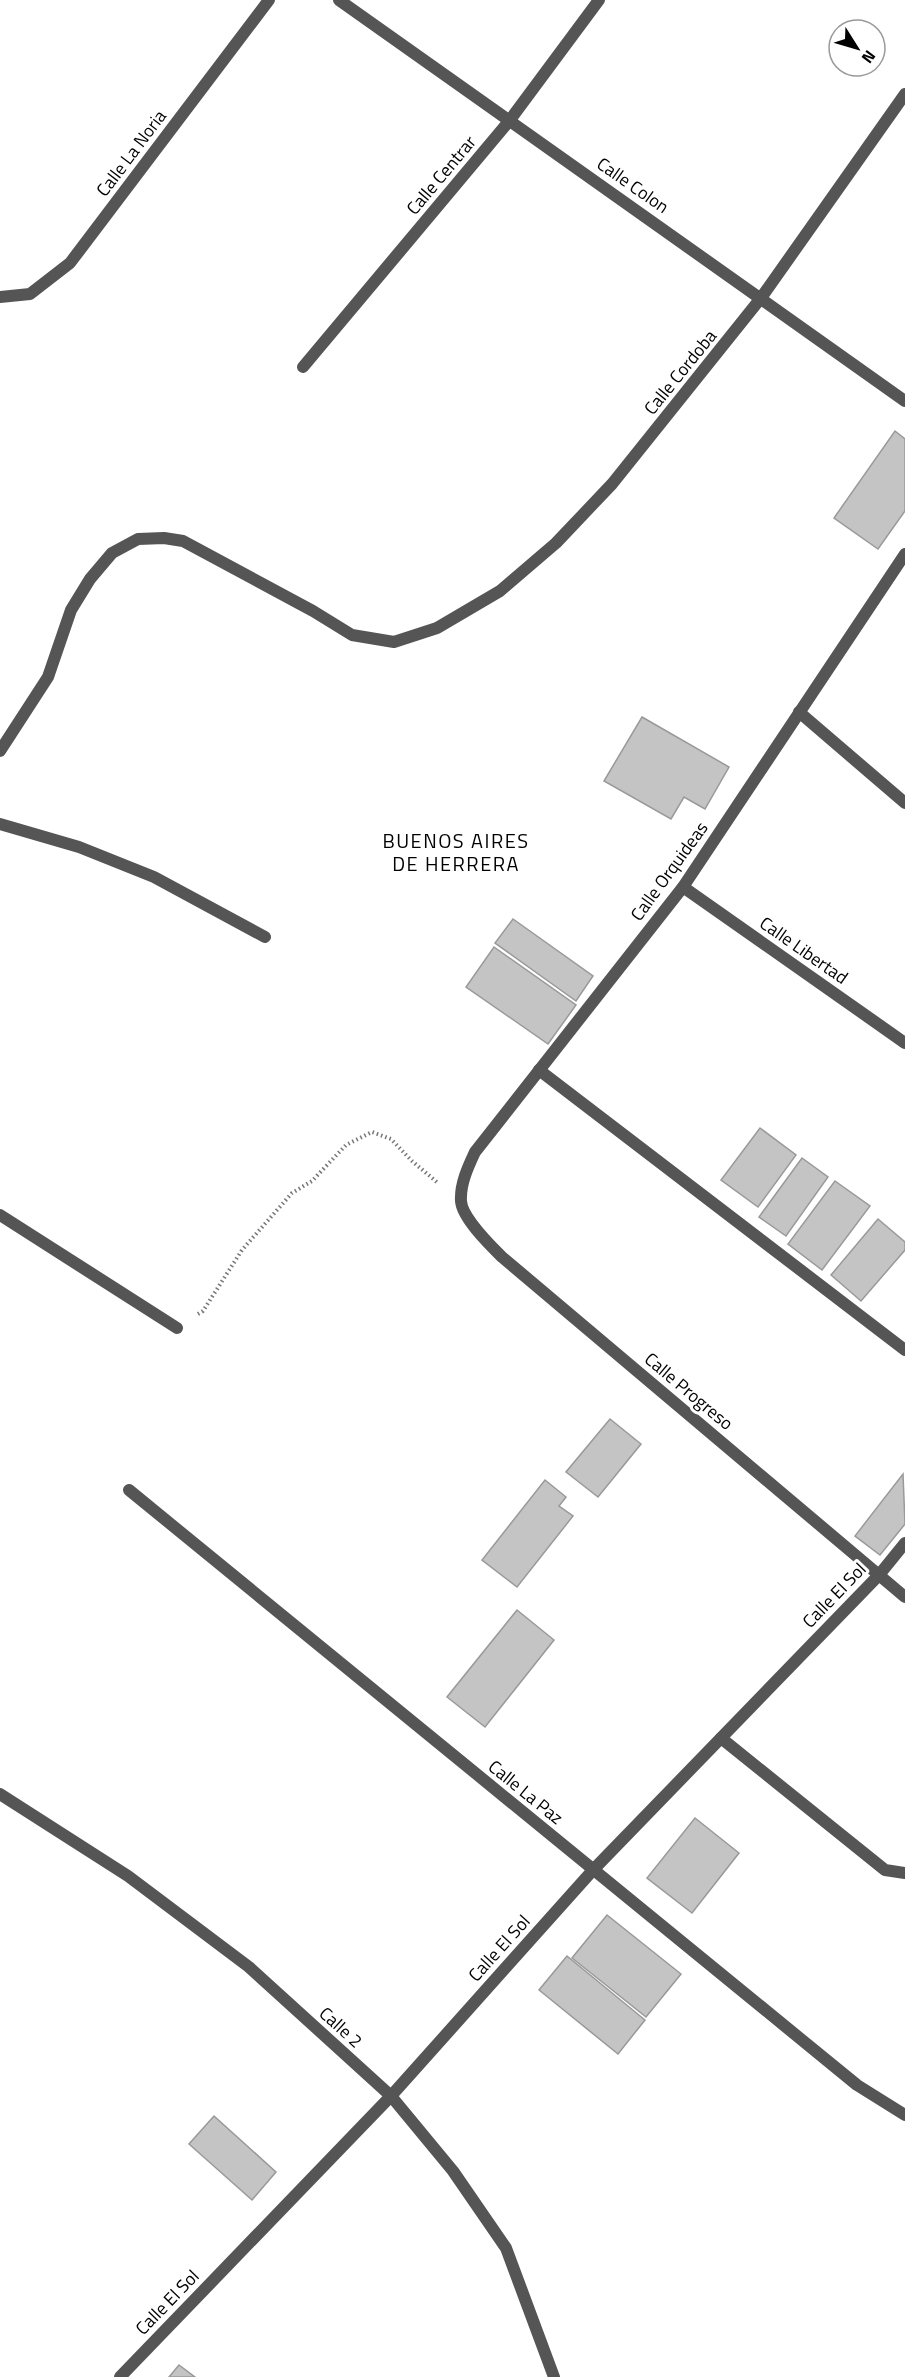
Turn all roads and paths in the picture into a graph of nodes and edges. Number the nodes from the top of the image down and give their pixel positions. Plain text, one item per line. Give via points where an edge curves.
1 (269, 0) edge
2 (339, 0) edge
3 (599, 0) edge
4 (905, 94) edge
5 (510, 120) junction
6 (0, 297) edge
7 (761, 298) junction
8 (303, 367) dead end
9 (905, 401) edge
10 (905, 554) edge
11 (799, 712) junction
12 (0, 751) edge
13 (905, 803) edge
14 (0, 824) edge
15 (683, 887) junction
16 (265, 937) dead end
17 (905, 1043) edge
18 (538, 1070) junction
19 (461, 1203) junction
20 (0, 1215) edge
21 (177, 1328) joint
22 (905, 1350) edge
23 (129, 1490) dead end
24 (905, 1544) edge
25 (879, 1575) junction
26 (905, 1597) edge
27 (721, 1738) junction
28 (0, 1794) edge
29 (593, 1870) junction
30 (905, 1873) edge
31 (391, 2096) junction
32 (905, 2115) edge
33 (120, 2377) edge
34 (554, 2377) edge

1 - 6 street, Calle La Noria via 70,263 30,294
2 - 5 street, Calle Colon
3 - 5 street, Calle Centrar
4 - 7 street, Calle Cordoba
5 - 7 street, Calle Colon
5 - 8 street, Calle Centrar
7 - 9 street, Calle Colon
7 - 12 street, Calle Cordoba via 612,484 556,543 500,591 437,628 394,642 352,635 183,541 138,539 112,553 90,579 71,610 48,677
10 - 11 street, Calle Orquideas
11 - 13 street
11 - 15 street, Calle Orquideas
14 - 16 street via 79,847 154,877
15 - 17 street, Calle Libertad
15 - 18 street, Calle Orquideas
18 - 19 street, Calle Orquideas via 475,1152 465,1175
18 - 22 street
19 - 21 path via 391,1139 372,1132 346,1145 312,1181 292,1193 242,1250 203,1311
19 - 25 street, Calle Progreso via 477,1232 502,1257
20 - 21 street
23 - 29 street, Calle La Paz
24 - 25 street, Calle El Sol
25 - 26 street, Calle Progreso
25 - 27 street, Calle El Sol
27 - 29 street, Calle El Sol
27 - 30 street via 885,1870
28 - 31 street, Calle 2 via 128,1876 249,1967
29 - 31 street, Calle El Sol
29 - 32 street, Calle La Paz via 857,2085
31 - 33 street, Calle El Sol
31 - 34 street, Calle 2 via 453,2171 506,2248

